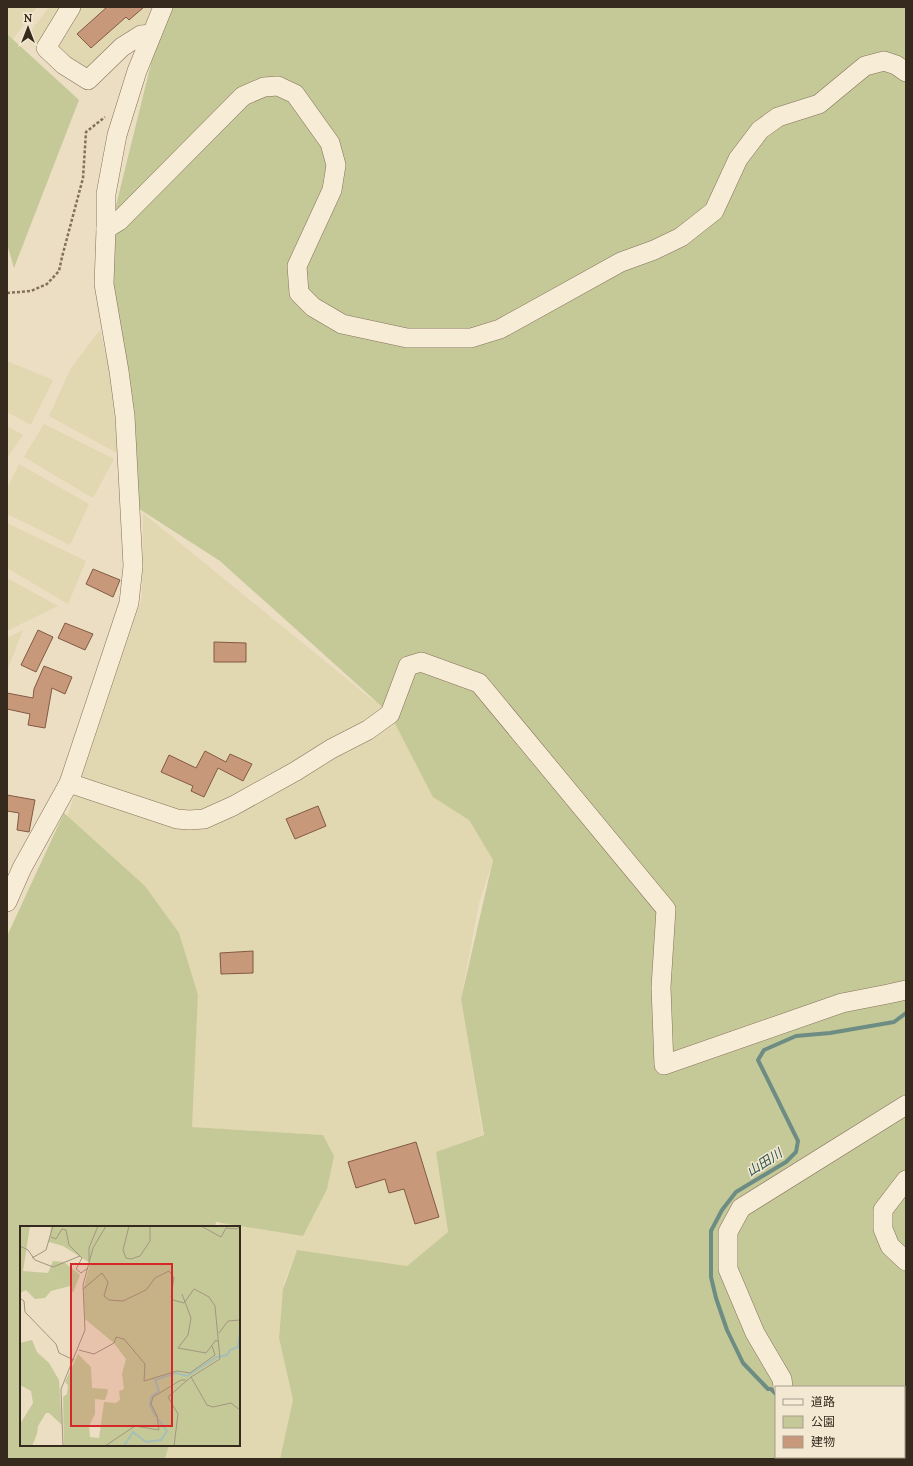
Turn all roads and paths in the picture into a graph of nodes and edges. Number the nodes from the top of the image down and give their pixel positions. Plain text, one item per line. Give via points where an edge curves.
1 (71, 7) edge
2 (163, 7) edge
3 (152, 34) junction
4 (906, 72) edge
5 (108, 116) dead end
6 (106, 229) junction
7 (7, 293) edge
8 (69, 783) junction
9 (15, 865) edge
10 (7, 902) edge
11 (906, 990) edge
12 (906, 1104) edge
13 (906, 1180) edge
14 (906, 1261) edge
15 (783, 1386) edge

1 - 3 street via 46,48 64,65 88,80 122,47 142,35
2 - 3 street
3 - 6 street via 137,71 117,135 106,194
4 - 6 street via 884,61 865,66 819,104 778,117 760,130 738,159 714,211 681,237 621,262 500,329 471,338 407,338 342,324 313,307 299,293 297,266 332,190 336,165 330,143 295,94 278,86 264,87 243,96 119,221
5 - 7 path via 86,132 83,178 59,271 47,284 31,291
6 - 8 street via 104,284 125,416 133,566 129,603
8 - 9 street
8 - 11 street via 177,819 204,819 233,806 368,730 390,714 408,666 421,662 479,683 666,909 661,987 664,1065 842,1003
9 - 10 street
12 - 15 street via 741,1208 728,1232 728,1269 755,1333 782,1379
13 - 14 street via 882,1210 882,1230 890,1246

